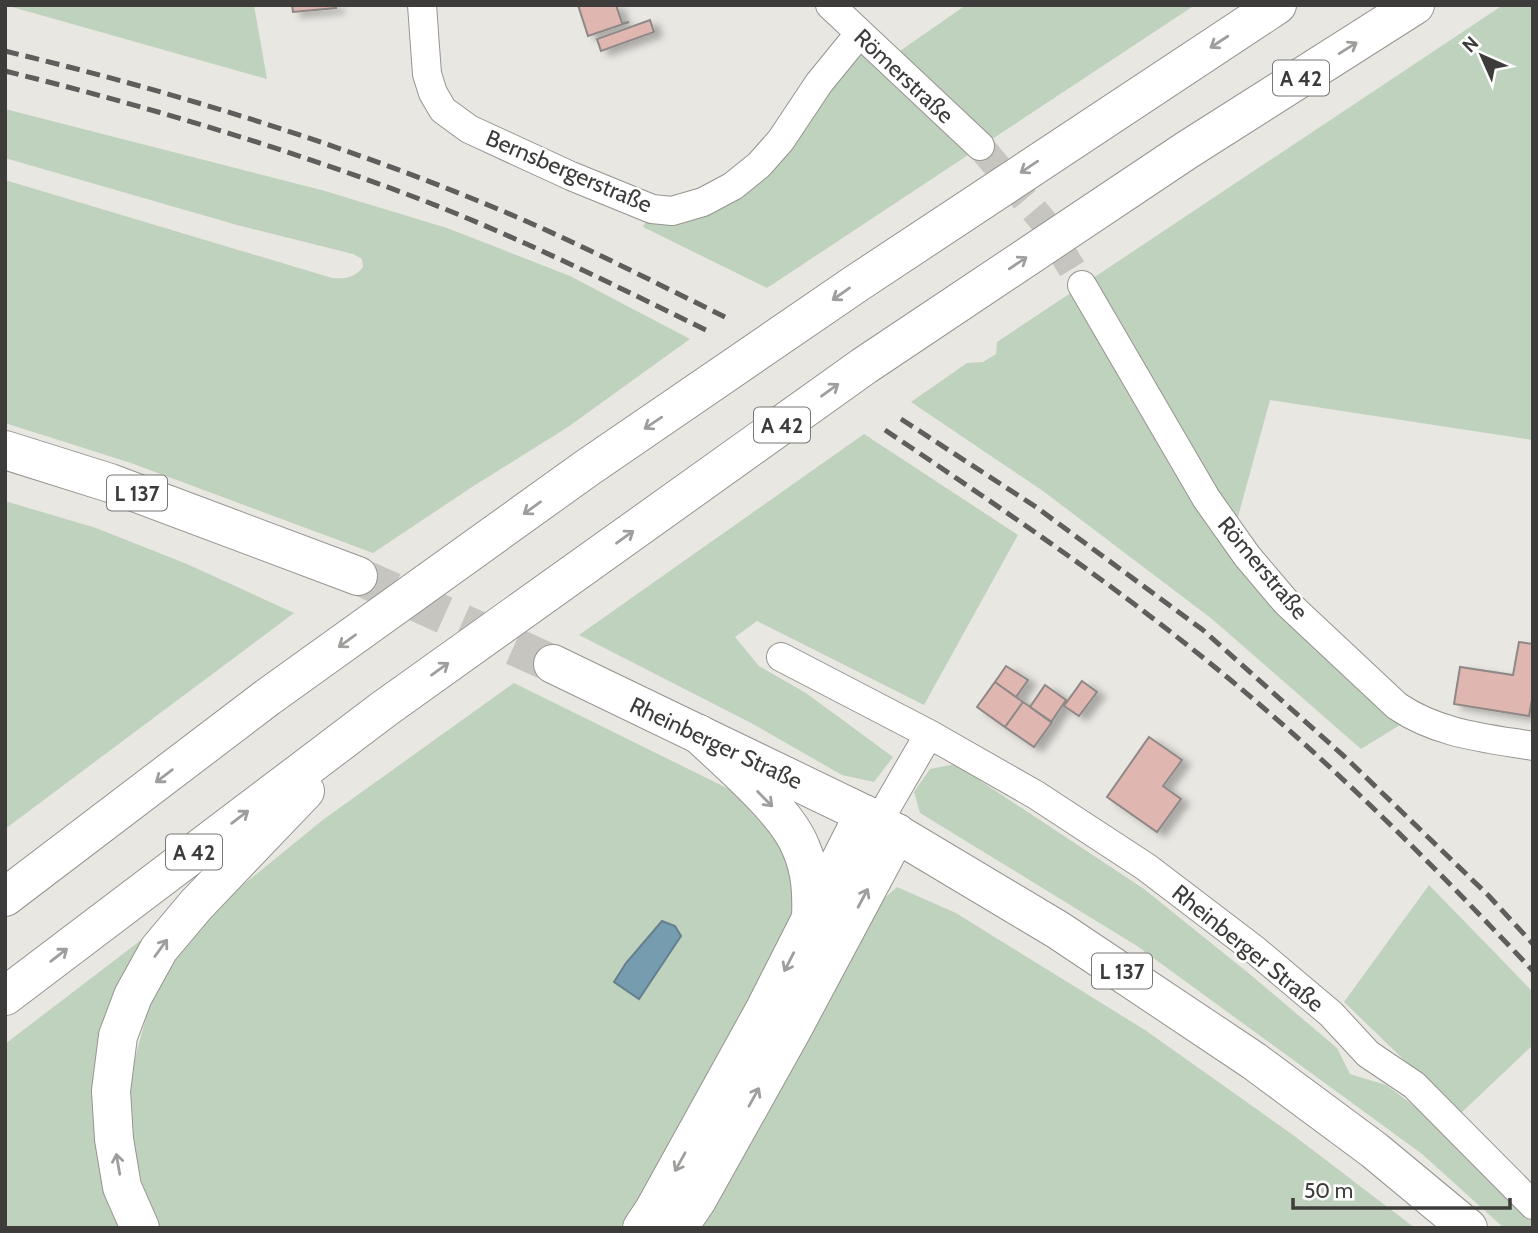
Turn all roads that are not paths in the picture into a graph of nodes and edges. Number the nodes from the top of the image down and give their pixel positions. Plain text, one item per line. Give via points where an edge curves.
1 (422, 5) edge
2 (830, 5) edge
3 (1277, 5) edge
4 (1415, 5) edge
5 (859, 34) junction
6 (979, 146) tunnel mouth
7 (1082, 285) tunnel mouth
8 (5, 450) edge
9 (358, 576) tunnel mouth
10 (780, 657) dead end
11 (553, 664) tunnel mouth
12 (384, 709) junction
13 (699, 734) junction
14 (929, 734) junction
15 (1533, 746) edge
16 (880, 823) junction
17 (5, 897) edge
18 (811, 918) junction
19 (5, 996) edge
20 (1533, 1205) edge
21 (140, 1228) edge
22 (642, 1228) edge
23 (678, 1228) edge
24 (1468, 1228) edge

1 - 5 street, Bernsbergerstraße via 427,74 443,110 469,129 571,176 652,209 672,211 733,187 759,164
2 - 5 street, Römerstraße
3 -> 17 main road via 587,468 268,697
12 -> 4 main road, A 42 via 864,366 1187,150
5 - 6 street, Römerstraße
7 - 15 street, Römerstraße via 1206,498 1286,602 1413,717 1447,731
8 - 9 main road, L 137 via 110,483
10 - 14 street, Rheinberger Straße
11 - 13 main road, Rheinberger Straße / L 137
19 -> 12 main road, A 42
21 -> 12 main road via 122,1187 111,1091 118,1036 133,996 159,949 196,905
13 - 16 main road, Rheinberger Straße / L 137
13 -> 18 main road via 792,831 807,865
14 - 16 street
14 - 20 street, Rheinberger Straße via 1036,795 1146,867 1255,950 1331,1014 1367,1054 1414,1085
16 - 18 main road
23 -> 16 main road via 792,1030
16 - 24 main road, Rheinberger Straße / L 137 via 1058,930 1200,1023 1337,1122
18 -> 22 main road

